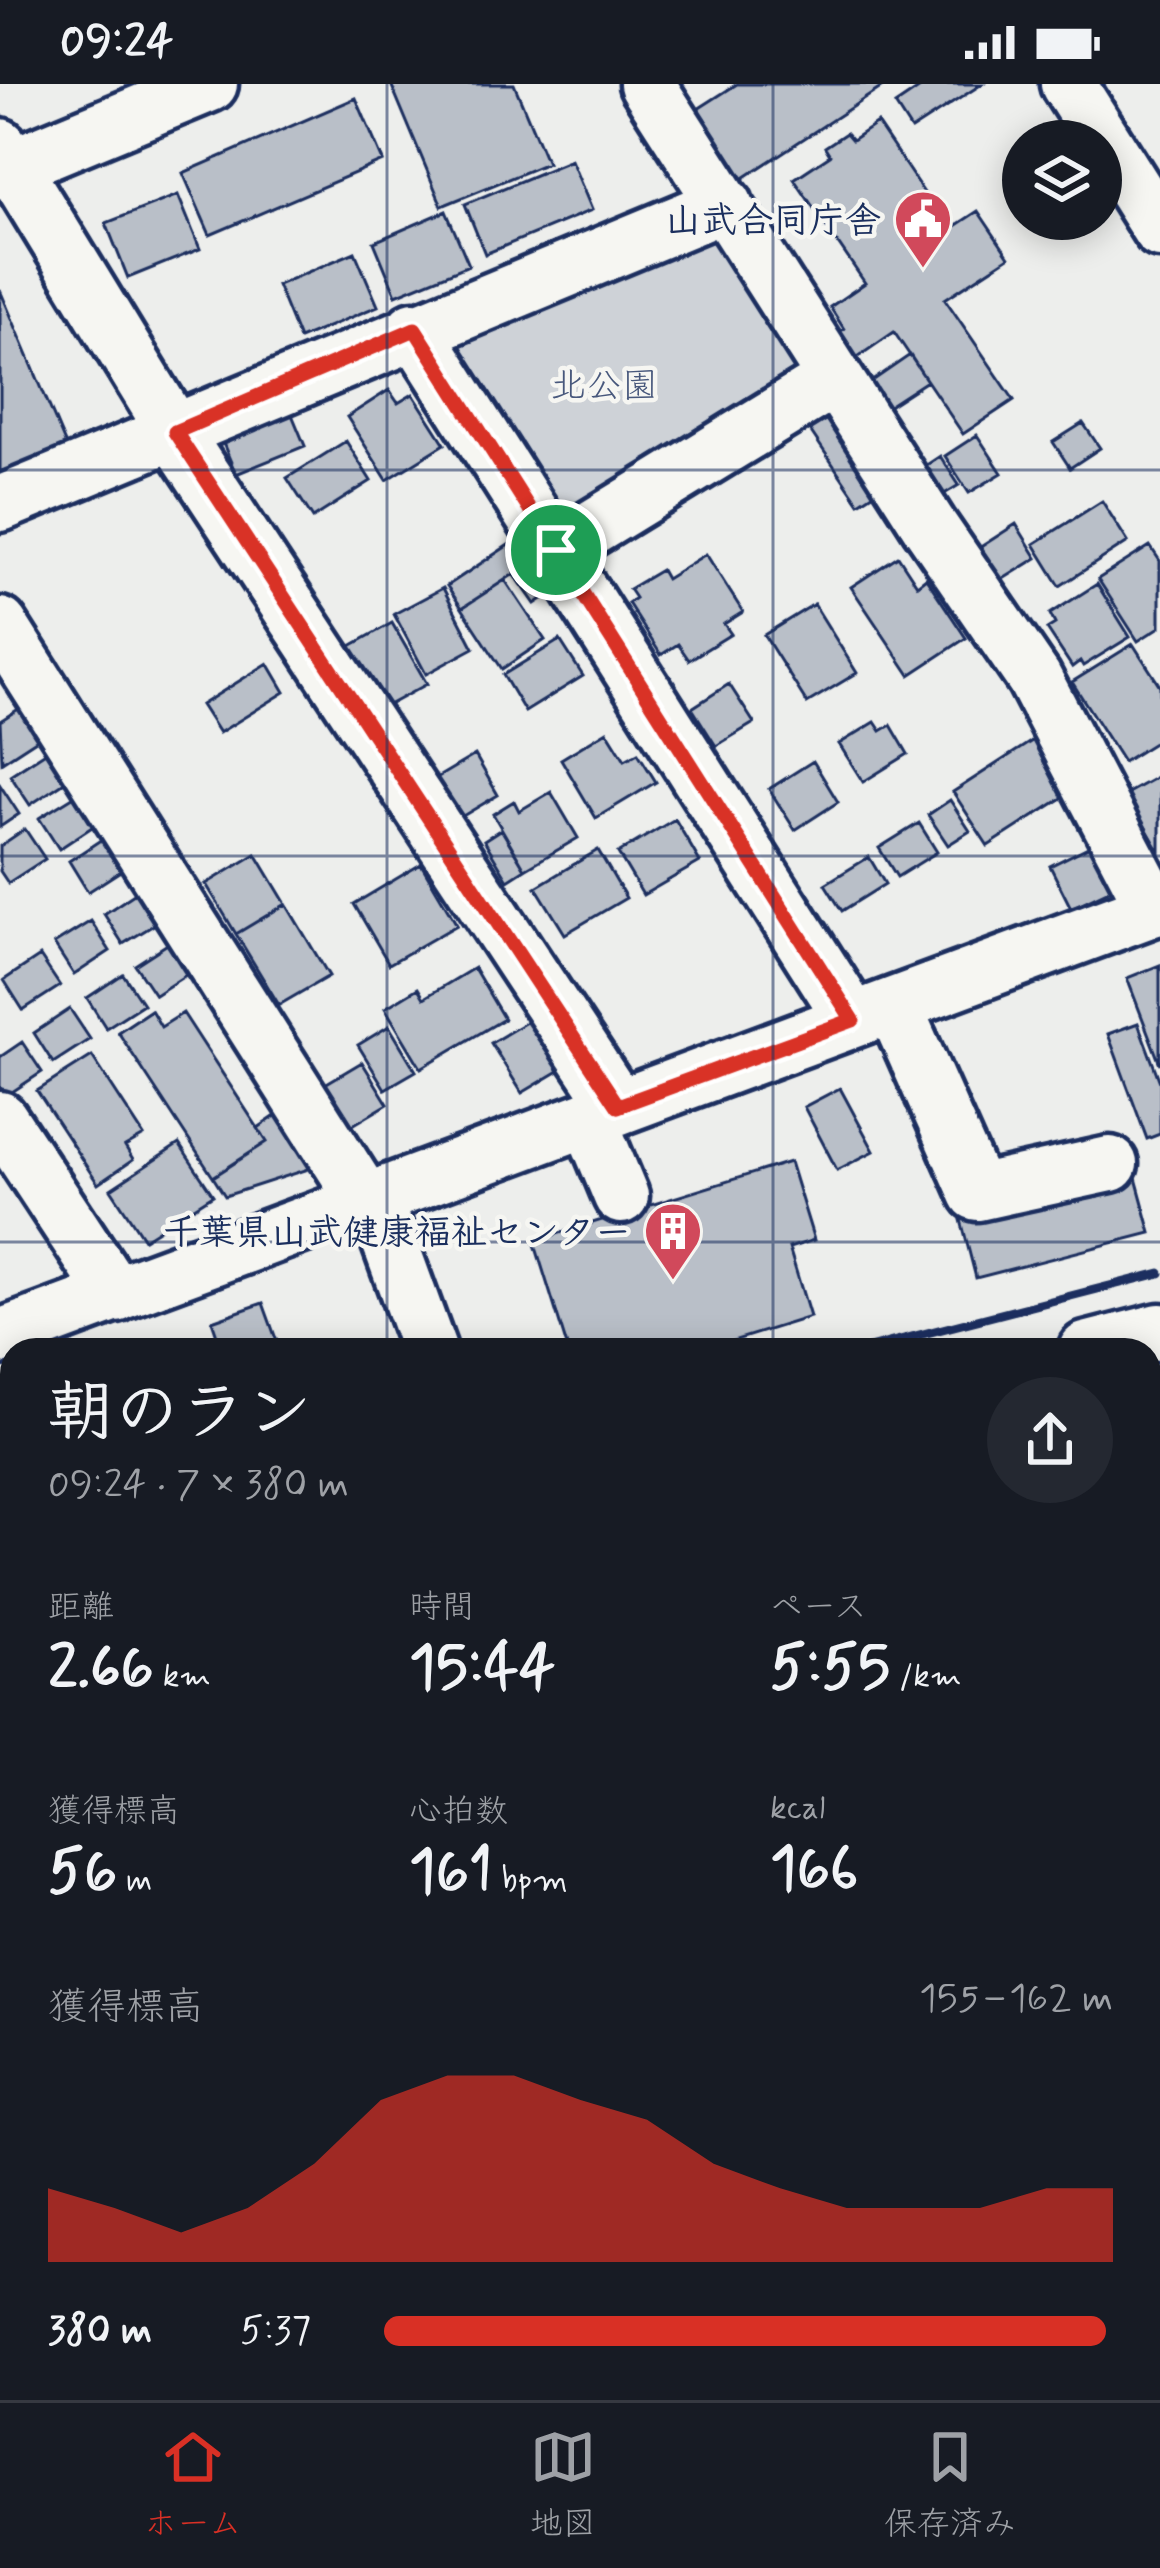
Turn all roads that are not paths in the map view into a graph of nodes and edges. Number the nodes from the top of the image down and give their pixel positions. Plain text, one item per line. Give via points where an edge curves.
1 (210, 84) edge
2 (647, 84) edge
3 (1068, 84) edge
4 (4, 160) edge
5 (724, 204) junction
6 (1160, 230) edge
7 (415, 329) junction
8 (835, 379) junction
9 (175, 432) junction
10 (0, 504) edge
11 (556, 550) junction
12 (0, 625) edge
13 (1157, 907) edge
14 (873, 1013) junction
15 (603, 1112) junction
16 (0, 1119) edge
17 (1110, 1164) dead end
18 (621, 1196) dead end
19 (368, 1198) junction
20 (116, 1295) junction
21 (0, 1337) edge
22 (424, 1338) edge

1 - 4 street
2 - 5 street
3 - 6 street
4 - 9 street
5 - 7 street
5 - 8 street
7 - 9 street
7 - 11 street
8 - 11 street
8 - 13 street via 1034,678
9 - 10 street
9 - 15 street
11 - 14 street
12 - 19 street
13 - 14 street
14 - 15 street
14 - 17 street via 977,1192
15 - 18 street
15 - 19 street
16 - 20 street
19 - 20 street
19 - 22 street
20 - 21 street

